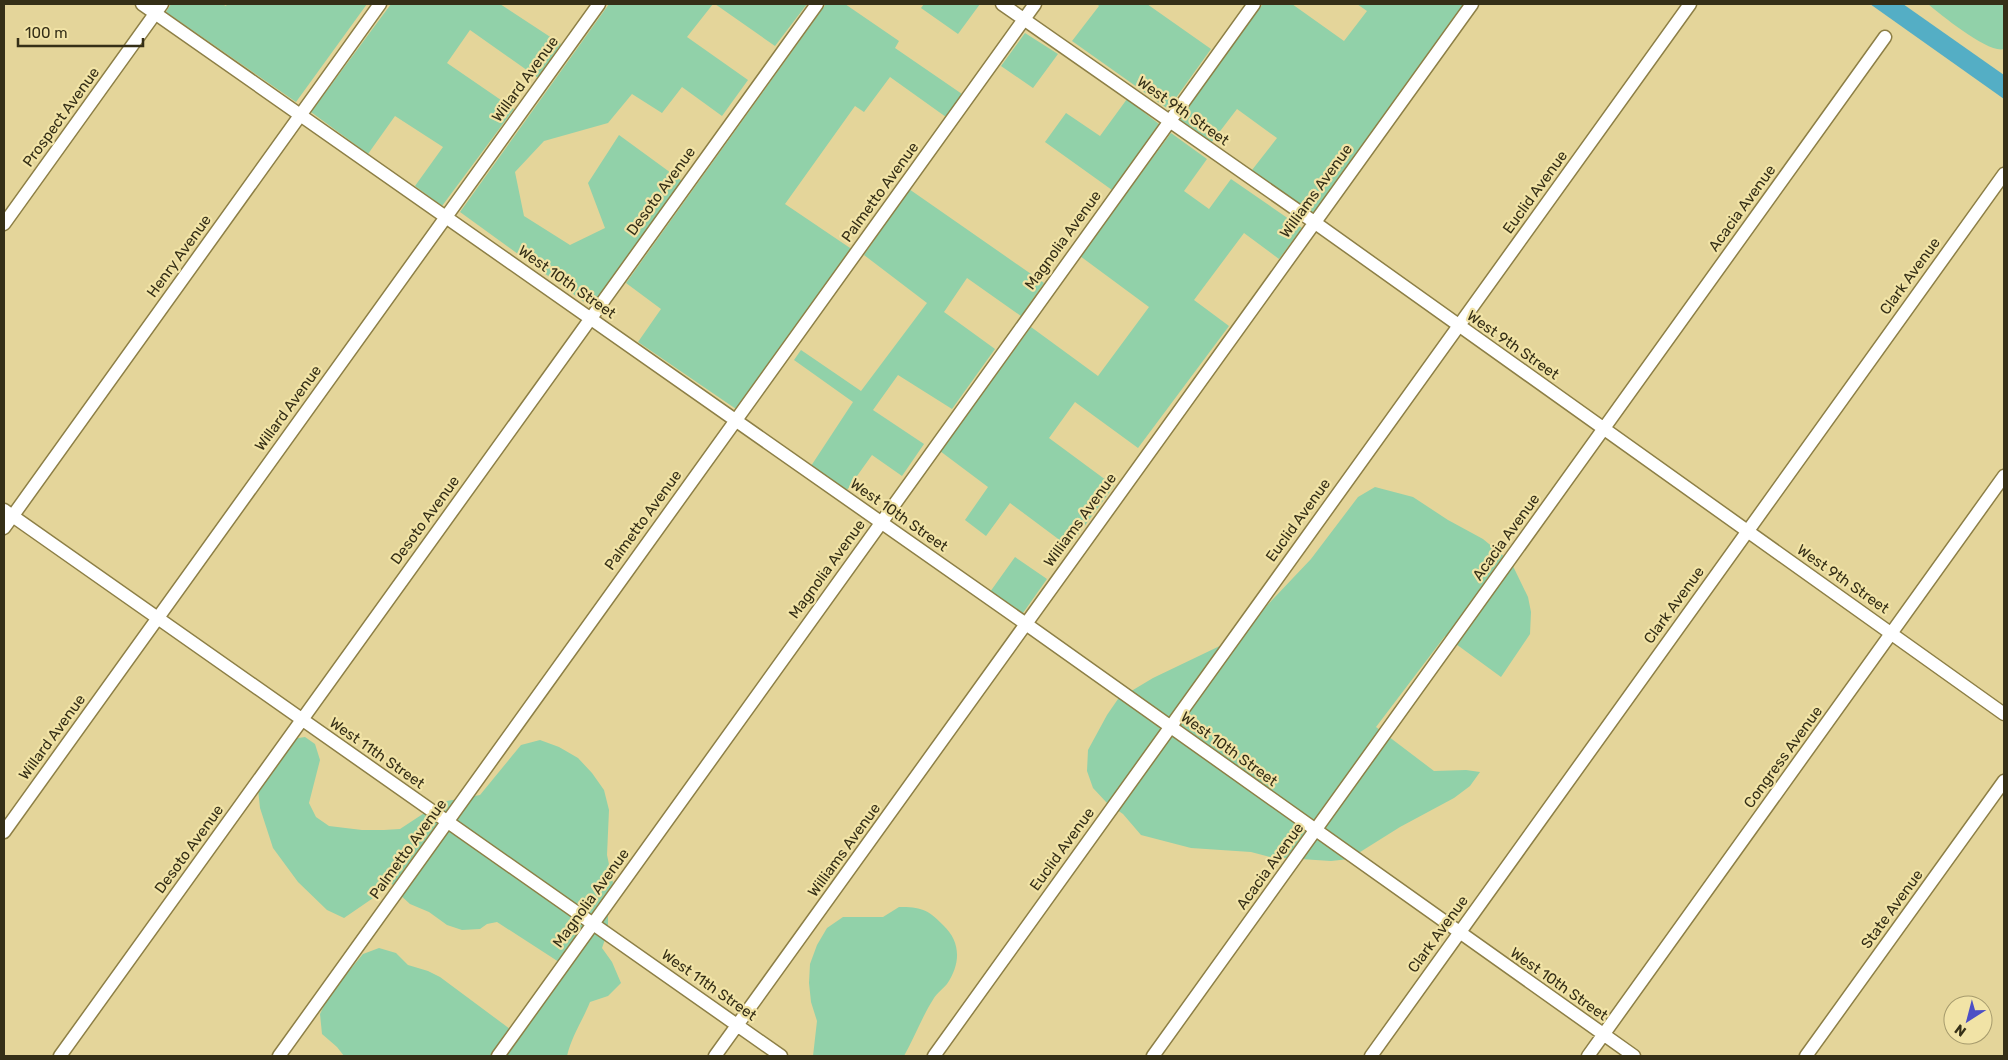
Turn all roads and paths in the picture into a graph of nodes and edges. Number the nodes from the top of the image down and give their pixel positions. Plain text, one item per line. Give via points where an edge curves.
1 (142, 4) edge
2 (380, 4) edge
3 (599, 4) edge
4 (817, 4) edge
5 (1002, 4) edge
6 (1035, 4) edge
7 (1254, 4) edge
8 (1472, 4) edge
9 (1690, 4) edge
10 (158, 8) edge
11 (1024, 19) junction
12 (1886, 37) dead end
13 (300, 115) junction
14 (1169, 121) junction
15 (2004, 174) edge
16 (446, 217) junction
17 (1314, 222) junction
18 (4, 224) edge
19 (590, 318) junction
20 (1459, 326) junction
21 (736, 421) junction
22 (1604, 429) junction
23 (2004, 476) edge
24 (8, 513) edge
25 (881, 522) junction
26 (4, 528) edge
27 (1747, 532) junction
28 (158, 618) junction
29 (1026, 624) junction
30 (1892, 634) junction
31 (2004, 714) edge
32 (302, 720) junction
33 (1170, 726) junction
34 (2004, 781) edge
35 (448, 822) junction
36 (1315, 830) junction
37 (4, 832) edge
38 (592, 924) junction
39 (1459, 933) junction
40 (738, 1026) junction
41 (1604, 1035) junction
42 (60, 1056) edge
43 (279, 1056) edge
44 (498, 1056) edge
45 (716, 1056) edge
46 (781, 1056) edge
47 (934, 1056) edge
48 (1153, 1056) edge
49 (1371, 1056) edge
50 (1588, 1056) edge
51 (1634, 1056) edge
52 (1806, 1056) edge

1 - 10 street, West 10th Street
2 - 13 street, Henry Avenue
3 - 16 street, Willard Avenue
4 - 19 street, Desoto Avenue
5 - 11 street, West 9th Street
6 - 11 street, Palmetto Avenue
7 - 14 street, Magnolia Avenue
8 - 17 street, Williams Avenue
9 - 20 street, Euclid Avenue
10 - 13 street, West 10th Street
10 - 18 street, Prospect Avenue
11 - 14 street, West 9th Street
11 - 21 street, Palmetto Avenue
12 - 22 street, Acacia Avenue
13 - 16 street, West 10th Street
13 - 24 street, Henry Avenue
14 - 17 street, West 9th Street
14 - 25 street, Magnolia Avenue
15 - 27 street, Clark Avenue
16 - 19 street, West 10th Street
16 - 28 street, Willard Avenue
17 - 20 street, West 9th Street
17 - 29 street, Williams Avenue
19 - 21 street, West 10th Street
19 - 32 street, Desoto Avenue
20 - 22 street, West 9th Street
20 - 33 street, Euclid Avenue
21 - 25 street, West 10th Street
21 - 35 street, Palmetto Avenue
22 - 27 street, West 9th Street
22 - 36 street, Acacia Avenue
23 - 30 street, Congress Avenue
24 - 26 street, Henry Avenue
24 - 28 street, West 11th Street
25 - 29 street, West 10th Street
25 - 38 street, Magnolia Avenue
27 - 30 street, West 9th Street
27 - 39 street, Clark Avenue
28 - 32 street, West 11th Street
28 - 37 street, Willard Avenue
29 - 33 street, West 10th Street
29 - 40 street, Williams Avenue
30 - 31 street, West 9th Street
30 - 41 street, Congress Avenue
32 - 35 street, West 11th Street
32 - 42 street, Desoto Avenue
33 - 36 street, West 10th Street
33 - 47 street, Euclid Avenue
34 - 52 street, State Avenue
35 - 38 street, West 11th Street
35 - 43 street, Palmetto Avenue
36 - 39 street, West 10th Street
36 - 48 street, Acacia Avenue
38 - 40 street, West 11th Street
38 - 44 street, Magnolia Avenue
39 - 41 street, West 10th Street
39 - 49 street, Clark Avenue
40 - 45 street, Williams Avenue
40 - 46 street, West 11th Street
41 - 50 street, Congress Avenue
41 - 51 street, West 10th Street

